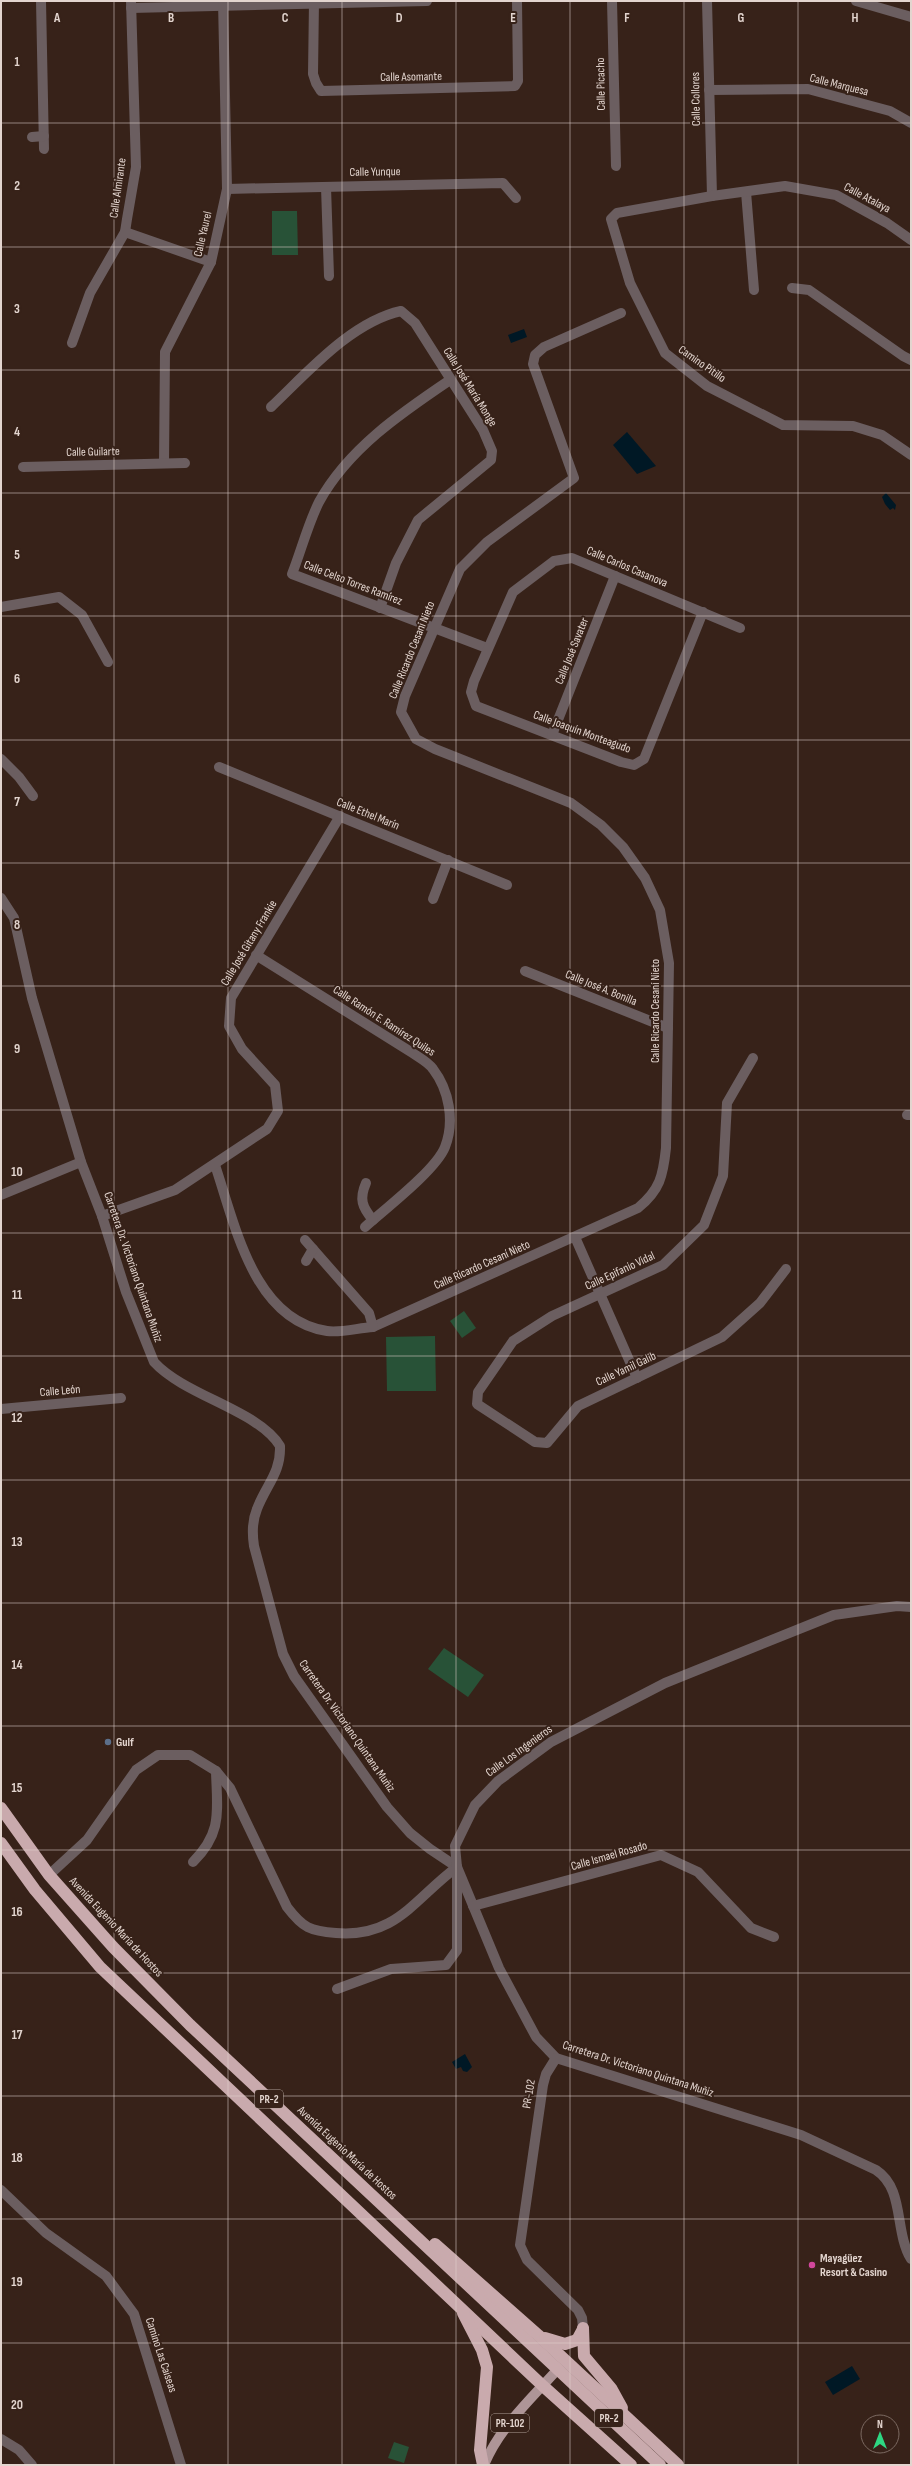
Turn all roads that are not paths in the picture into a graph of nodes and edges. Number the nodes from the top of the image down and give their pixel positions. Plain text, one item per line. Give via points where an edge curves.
1 (42, 1) edge
2 (427, 1) edge
3 (517, 1) edge
4 (612, 1) edge
5 (707, 1) edge
6 (856, 1) edge
7 (314, 2) edge
8 (223, 4) edge
9 (131, 5) edge
10 (911, 17) edge
11 (709, 90) junction
12 (911, 123) edge
13 (44, 136) junction
14 (32, 137) dead end
15 (44, 149) dead end
16 (616, 166) dead end
17 (326, 186) junction
18 (227, 189) junction
19 (746, 192) junction
20 (712, 196) junction
21 (516, 198) dead end
22 (124, 232) junction
23 (911, 240) edge
24 (211, 262) junction
25 (329, 276) dead end
26 (792, 288) dead end
27 (754, 290) dead end
28 (621, 313) dead end
29 (72, 343) dead end
30 (911, 360) edge
31 (450, 380) junction
32 (271, 407) dead end
33 (911, 455) edge
34 (164, 463) junction
35 (185, 463) dead end
36 (23, 467) dead end
37 (615, 576) junction
38 (1, 607) edge
39 (380, 608) junction
40 (702, 612) junction
41 (434, 628) junction
42 (740, 628) dead end
43 (487, 648) junction
44 (108, 662) dead end
45 (476, 706) joint
46 (552, 735) junction
47 (1, 758) edge
48 (219, 767) dead end
49 (33, 796) dead end
50 (340, 816) junction
51 (448, 860) junction
52 (507, 885) dead end
53 (1, 898) edge
54 (433, 899) dead end
55 (256, 955) junction
56 (525, 971) dead end
57 (668, 1028) junction
58 (751, 1062) dead end
59 (81, 1162) junction
60 (215, 1165) junction
61 (366, 1183) dead end
62 (1, 1195) edge
63 (102, 1216) junction
64 (373, 1220) junction
65 (365, 1227) dead end
66 (575, 1237) junction
67 (305, 1240) dead end
68 (313, 1249) junction
69 (306, 1261) dead end
70 (786, 1269) dead end
71 (600, 1295) junction
72 (372, 1327) junction
73 (637, 1378) junction
74 (121, 1398) dead end
75 (477, 1399) joint
76 (1, 1409) edge
77 (911, 1607) edge
78 (216, 1771) junction
79 (1, 1808) edge
80 (1, 1843) edge
81 (193, 1862) dead end
82 (457, 1867) junction
83 (49, 1875) junction
84 (473, 1906) junction
85 (774, 1937) dead end
86 (337, 1989) dead end
87 (556, 2058) junction
88 (1, 2190) edge
89 (413, 2233) junction
90 (911, 2259) edge
91 (460, 2306) junction
92 (583, 2328) junction
93 (538, 2335) junction
94 (557, 2370) junction
95 (543, 2386) junction
96 (626, 2416) junction
97 (1, 2439) edge
98 (32, 2465) edge
99 (181, 2465) edge
100 (484, 2465) edge
101 (631, 2465) edge
102 (660, 2465) edge
103 (678, 2465) edge

1 - 13 street
2 - 7 street
3 - 7 street, Calle Asomante via 518,81 515,86 321,91 313,74
4 - 16 street, Calle Picacho
5 - 11 street, Calle Collores
6 - 10 street
7 - 8 street
8 - 9 street
8 - 18 street, Calle Yaurel
9 - 22 street, Calle Almirante via 136,167
11 - 12 street, Calle Marquesa via 808,89 890,111
11 - 20 street, Calle Collores
13 - 14 street
13 - 15 street
17 - 18 street, Calle Yunque
17 - 21 street, Calle Yunque via 503,183
17 - 25 street
18 - 24 street, Calle Yaurel
19 - 20 street, Calle Atalaya
19 - 23 street, Calle Atalaya via 785,186 836,195 887,223
19 - 27 street
20 - 33 street, Camino Pitillo via 617,213 611,219 630,283 665,353 707,386 783,425 853,426 882,435
22 - 24 street
22 - 29 street, Calle Almirante via 90,294
24 - 34 street, Calle Yaurel via 165,352
26 - 30 street via 809,290
28 - 41 street, Calle Ricardo Cesaní Nieto via 544,347 535,354 533,364 574,478 471,556 460,569
31 - 32 street, Calle José María Monge via 415,323 401,311 391,313 363,327 324,356
31 - 39 street, Calle José María Monge via 483,430 492,451 491,460 418,520 396,563
31 - 39 street, Calle Celso Torres Ramírez via 392,419 343,468 319,502 292,574
34 - 35 street, Calle Guilarte
34 - 36 street, Calle Guilarte
37 - 40 street, Calle Carlos Casanova
37 - 43 street, Calle Carlos Casanova via 572,558 554,561 514,592
37 - 46 street, Calle José Savater
38 - 44 street via 59,597 82,615
39 - 41 street, Calle Celso Torres Ramírez
40 - 42 street, Calle Carlos Casanova
40 - 46 street, Calle Joaquín Monteagudo via 644,759 634,765 621,762
41 - 43 street, Calle Celso Torres Ramírez
41 - 57 street, Calle Ricardo Cesaní Nieto via 405,696 401,712 408,728 416,739 435,749 571,803 601,825 623,847 645,878 660,910 669,963
43 - 45 street, Calle Carlos Casanova via 471,692
45 - 46 street, Calle Joaquín Monteagudo
47 - 49 street
48 - 50 street, Calle Ethel Marín
50 - 51 street, Calle Ethel Marín
50 - 55 street, Calle José Gitany Frankie
51 - 52 street, Calle Ethel Marín
51 - 54 street
53 - 59 street, Carretera Dr. Victoriano Quintana Muñiz via 14,918 32,998
55 - 60 street, Calle José Gitany Frankie via 231,998 229,1026 242,1050 275,1085 278,1111 267,1129
55 - 64 street, Calle Ramón E. Ramírez Quiles via 411,1052 432,1068 445,1088 450,1118 445,1148 424,1174
56 - 57 street, Calle José A. Bonilla
57 - 66 street, Calle Ricardo Cesaní Nieto via 666,1148 664,1170 658,1186 638,1208
58 - 71 street, Calle Epifanio Vidal via 727,1103 723,1176 704,1225 663,1265
59 - 62 street
59 - 63 street, Carretera Dr. Victoriano Quintana Muñiz
60 - 63 street, Calle José Gitany Frankie via 175,1190
60 - 72 street, Calle Ricardo Cesaní Nieto via 251,1270 277,1306 302,1323 327,1331
61 - 64 street via 361,1193 361,1202
63 - 82 street, Carretera Dr. Victoriano Quintana Muñiz via 126,1292 154,1362 162,1370 210,1400 265,1428 280,1446 279,1466 257,1510 252,1529 254,1546 283,1654 294,1676 386,1807 425,1845
64 - 65 street, Calle Ramón E. Ramírez Quiles
66 - 71 street
66 - 72 street, Calle Ricardo Cesaní Nieto
67 - 68 street
68 - 69 street
68 - 72 street via 369,1313
70 - 73 street, Calle Yamil Galib via 760,1303 722,1337
71 - 73 street
71 - 75 street, Calle Epifanio Vidal via 552,1316 514,1341 478,1392
73 - 75 street, Calle Yamil Galib via 578,1406 547,1443 535,1442 477,1404
74 - 76 street, Calle León
77 - 82 street, Calle Los Ingenieros via 896,1606 834,1615 665,1683 551,1742 498,1780 475,1805 455,1846
78 - 81 street via 217,1825 207,1849
78 - 82 street via 230,1788 287,1907 298,1921 313,1931 348,1934 376,1930 405,1913 437,1882
78 - 83 street via 190,1755 158,1755 136,1770 87,1840
79 - 83 highway, Avenida Eugenio María de Hostos / PR-2
80 - 91 highway, PR-2 via 35,1890 100,1967
82 - 84 street, Carretera Dr. Victoriano Quintana Muñiz
82 - 86 street via 457,1950 446,1965 391,1969
83 - 89 highway, Avenida Eugenio María de Hostos / PR-2 via 113,1947 190,2025
84 - 85 street, Calle Ismael Rosado via 661,1855 698,1872 751,1928
84 - 87 street, Carretera Dr. Victoriano Quintana Muñiz via 499,1968 536,2037
87 - 90 street, Carretera Dr. Victoriano Quintana Muñiz via 801,2135 876,2170 886,2177 893,2189 902,2236
87 - 92 street, PR-102 / PR-102 via 546,2074 543,2085 520,2246 527,2260 578,2310
88 - 99 street, Camino Las Caiseas via 46,2233 106,2276 134,2314
89 - 93 highway via 429,2238
89 - 94 highway, Avenida Eugenio María de Hostos / PR-2
91 - 95 highway, PR-2
91 - 100 highway via 482,2350 487,2367 480,2450
92 - 93 highway via 577,2340 565,2344
92 - 96 highway via 584,2356 611,2388
93 - 96 highway
94 - 95 main road, PR-102
94 - 102 highway, Avenida Eugenio María de Hostos / PR-2
95 - 100 main road, PR-102 via 504,2430
95 - 101 highway, PR-2
96 - 103 highway
97 - 98 street via 19,2450

